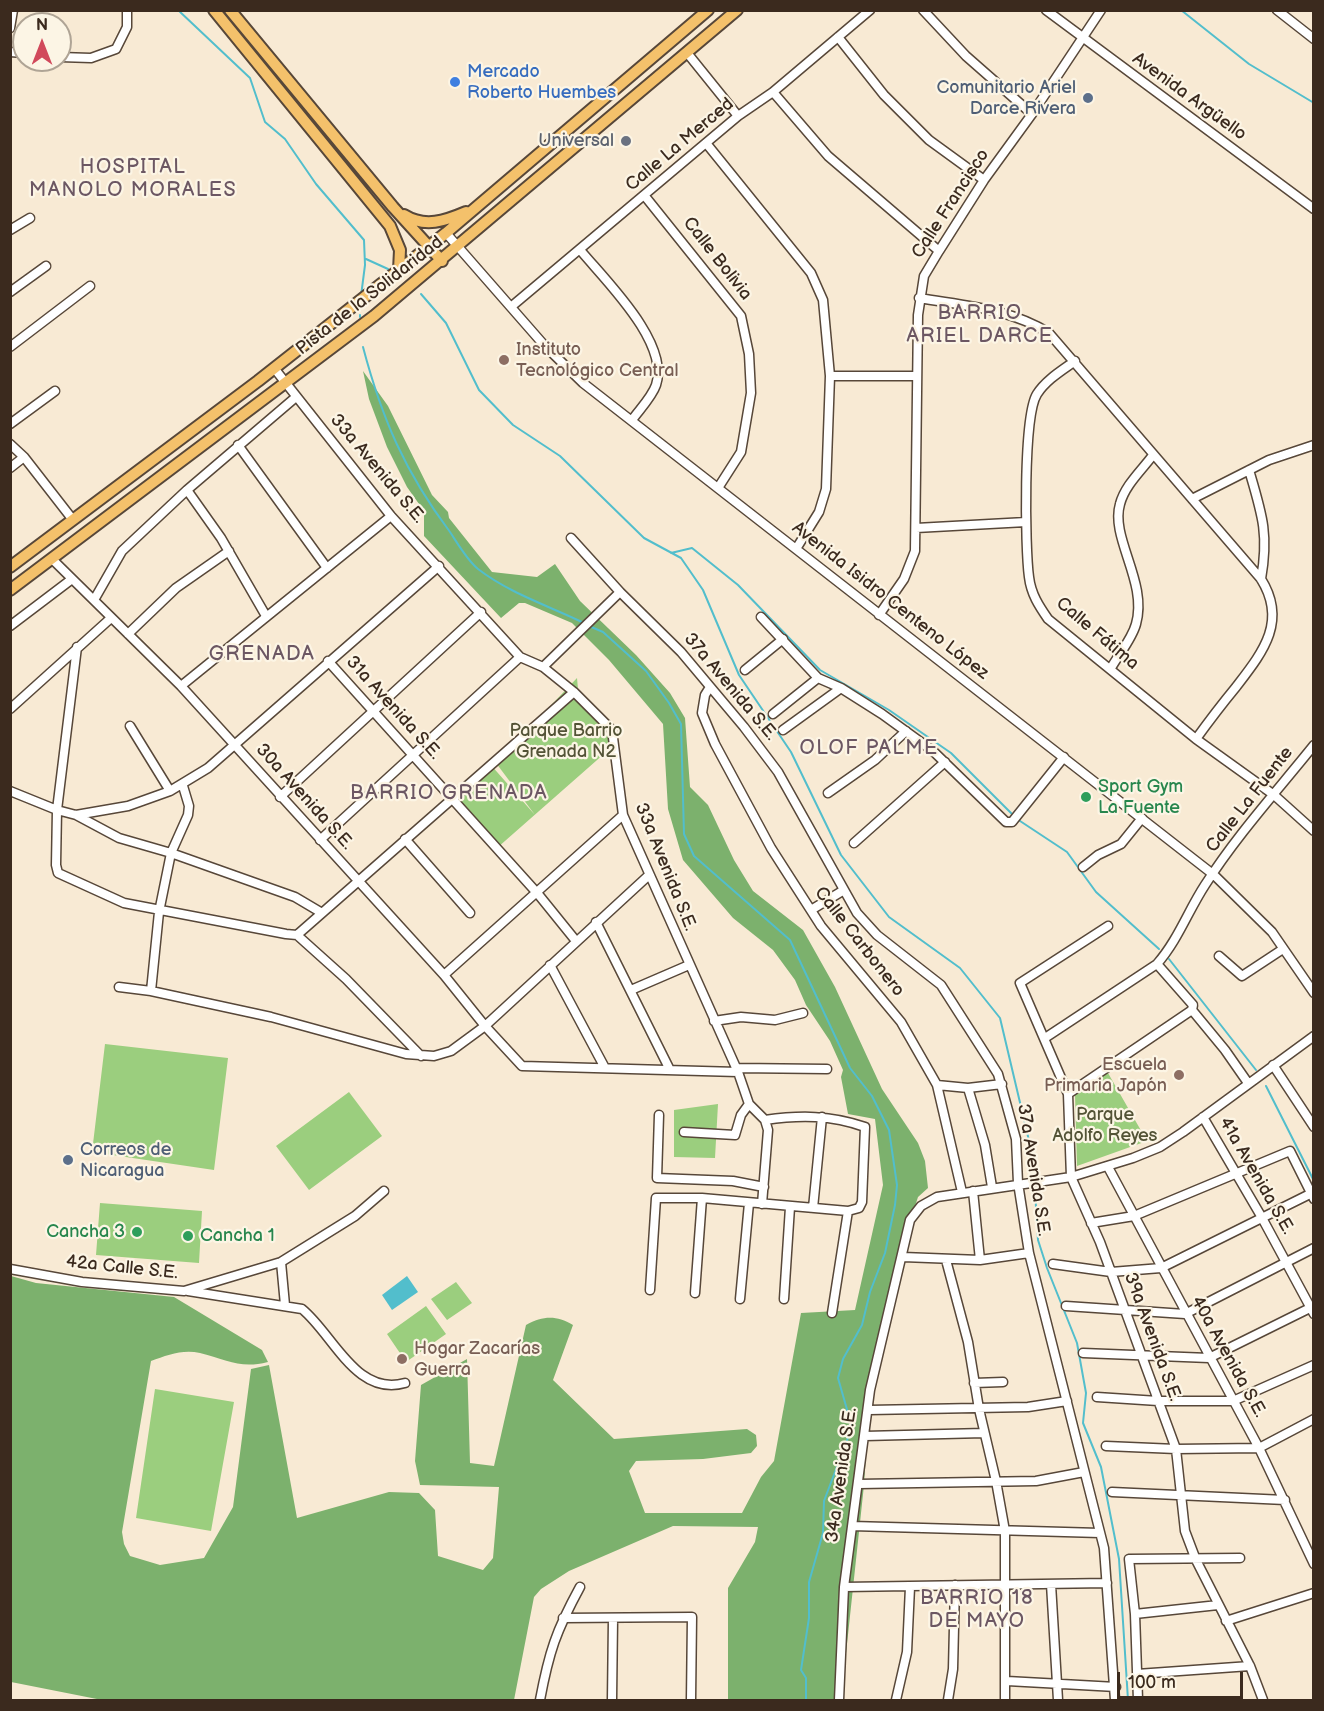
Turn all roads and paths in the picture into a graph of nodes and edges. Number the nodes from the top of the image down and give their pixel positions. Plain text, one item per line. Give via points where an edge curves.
1 (13, 10) edge
2 (127, 10) edge
3 (214, 10) edge
4 (230, 10) edge
5 (708, 10) edge
6 (737, 10) edge
7 (870, 10) edge
8 (923, 10) edge
9 (1046, 10) edge
10 (1101, 10) edge
11 (1277, 10) edge
12 (10, 28) edge
13 (838, 38) junction
14 (1082, 38) junction
15 (1314, 39) edge
16 (688, 54) junction
17 (72, 57) edge
18 (773, 92) junction
19 (1032, 114) junction
20 (738, 116) junction
21 (706, 143) junction
22 (984, 180) junction
23 (644, 195) junction
24 (393, 207) junction
25 (477, 207) junction
26 (1314, 209) edge
27 (30, 218) dead end
28 (10, 230) edge
29 (446, 233) junction
30 (429, 246) junction
31 (459, 247) junction
32 (581, 250) junction
33 (939, 251) junction
34 (442, 261) junction
35 (46, 266) dead end
36 (399, 270) junction
37 (90, 286) dead end
38 (10, 292) edge
39 (919, 298) junction
40 (512, 306) junction
41 (10, 347) edge
42 (1074, 361) junction
43 (274, 368) junction
44 (830, 376) junction
45 (917, 376) junction
46 (286, 383) junction
47 (55, 391) dead end
48 (296, 397) junction
49 (632, 420) junction
50 (10, 424) edge
51 (10, 444) edge
52 (238, 445) junction
53 (1314, 445) edge
54 (1153, 455) junction
55 (24, 457) junction
56 (10, 468) edge
57 (1250, 470) junction
58 (718, 488) junction
59 (187, 490) junction
60 (1192, 499) junction
61 (392, 516) junction
62 (73, 520) junction
63 (1026, 522) junction
64 (916, 528) junction
65 (571, 538) dead end
66 (796, 549) junction
67 (229, 551) junction
68 (52, 559) junction
69 (439, 566) junction
70 (10, 567) edge
71 (327, 568) junction
72 (72, 579) junction
73 (1261, 579) junction
74 (10, 590) edge
75 (620, 592) junction
76 (94, 600) junction
77 (481, 612) junction
78 (879, 615) junction
79 (266, 616) junction
80 (761, 616) dead end
81 (111, 618) junction
82 (10, 626) edge
83 (128, 634) junction
84 (783, 639) junction
85 (77, 647) junction
86 (520, 657) junction
87 (328, 661) junction
88 (543, 667) junction
89 (1111, 668) junction
90 (745, 670) dead end
91 (818, 678) junction
92 (181, 686) junction
93 (710, 687) junction
94 (841, 688) junction
95 (574, 692) junction
96 (10, 710) edge
97 (374, 710) junction
98 (773, 714) dead end
99 (130, 726) dead end
100 (783, 730) dead end
101 (906, 731) junction
102 (1196, 739) junction
103 (234, 744) junction
104 (1314, 745) edge
105 (413, 755) junction
106 (1064, 757) junction
107 (945, 762) junction
108 (183, 786) junction
109 (10, 791) edge
110 (170, 791) junction
111 (828, 793) dead end
112 (1274, 795) junction
113 (280, 796) junction
114 (452, 797) junction
115 (57, 810) junction
116 (76, 815) junction
117 (623, 815) junction
118 (1142, 818) junction
119 (1314, 831) edge
120 (405, 839) junction
121 (320, 840) junction
122 (854, 843) dead end
123 (171, 853) junction
124 (1083, 867) dead end
125 (1214, 875) junction
126 (648, 876) junction
127 (358, 881) junction
128 (844, 890) junction
129 (538, 894) junction
130 (811, 910) junction
131 (159, 912) junction
132 (322, 913) junction
133 (470, 913) dead end
134 (596, 922) junction
135 (1108, 926) dead end
136 (297, 935) junction
137 (576, 941) junction
138 (1283, 949) junction
139 (1219, 956) dead end
140 (1157, 964) junction
141 (550, 965) junction
142 (689, 965) junction
143 (444, 975) junction
144 (119, 987) dead end
145 (631, 990) junction
146 (151, 991) junction
147 (1314, 993) edge
148 (1192, 1010) junction
149 (803, 1013) dead end
150 (714, 1021) junction
151 (485, 1026) junction
152 (1314, 1036) edge
153 (1045, 1038) junction
154 (421, 1056) junction
155 (1273, 1065) junction
156 (605, 1068) junction
157 (827, 1069) dead end
158 (670, 1070) junction
159 (737, 1070) junction
160 (1248, 1083) junction
161 (1002, 1084) junction
162 (937, 1085) junction
163 (968, 1088) junction
164 (1068, 1094) junction
165 (749, 1104) junction
166 (659, 1115) dead end
167 (822, 1117) junction
168 (1203, 1117) junction
169 (765, 1120) junction
170 (1314, 1127) edge
171 (684, 1132) dead end
172 (1108, 1167) junction
173 (1236, 1174) junction
174 (1071, 1177) junction
175 (1018, 1183) junction
176 (764, 1186) junction
177 (992, 1187) junction
178 (384, 1191) dead end
179 (973, 1191) junction
180 (962, 1192) junction
181 (1312, 1195) edge
182 (702, 1198) junction
183 (749, 1203) junction
184 (762, 1204) junction
185 (790, 1207) junction
186 (813, 1208) junction
187 (848, 1211) junction
188 (1134, 1216) junction
189 (1261, 1216) junction
190 (1091, 1223) junction
191 (1314, 1248) edge
192 (1029, 1253) junction
193 (903, 1257) junction
194 (946, 1260) junction
195 (980, 1260) junction
196 (281, 1262) junction
197 (1285, 1262) junction
198 (1053, 1264) dead end
199 (1161, 1268) junction
200 (10, 1269) edge
201 (1111, 1272) junction
202 (184, 1290) junction
203 (650, 1290) dead end
204 (695, 1293) dead end
205 (740, 1299) dead end
206 (784, 1299) dead end
207 (285, 1305) junction
208 (1066, 1306) dead end
209 (1125, 1309) junction
210 (1312, 1309) edge
211 (832, 1313) dead end
212 (1185, 1314) junction
213 (1083, 1353) dead end
214 (1141, 1356) junction
215 (1209, 1358) junction
216 (1314, 1365) edge
217 (1003, 1382) dead end
218 (405, 1383) dead end
219 (974, 1383) junction
220 (1097, 1397) dead end
221 (1068, 1401) junction
222 (1158, 1401) junction
223 (1233, 1401) junction
224 (979, 1409) junction
225 (869, 1410) junction
226 (1314, 1419) edge
227 (984, 1433) junction
228 (865, 1436) junction
229 (1106, 1446) dead end
230 (1258, 1448) junction
231 (1176, 1449) junction
232 (1084, 1472) junction
233 (996, 1481) junction
234 (859, 1484) junction
235 (1112, 1492) dead end
236 (1182, 1494) junction
237 (1285, 1500) junction
238 (852, 1526) junction
239 (1005, 1532) junction
240 (1100, 1533) junction
241 (1240, 1558) dead end
242 (1196, 1560) junction
243 (1314, 1564) edge
244 (1107, 1583) junction
245 (1006, 1584) junction
246 (1051, 1584) junction
247 (955, 1585) junction
248 (580, 1587) dead end
249 (844, 1587) junction
250 (910, 1587) junction
251 (1314, 1593) edge
252 (1218, 1605) junction
253 (1135, 1614) junction
254 (563, 1618) junction
255 (613, 1619) junction
256 (1226, 1621) junction
257 (1250, 1666) junction
258 (1137, 1674) junction
259 (1006, 1680) junction
260 (1058, 1686) junction
261 (1116, 1687) junction
262 (540, 1701) edge
263 (612, 1701) edge
264 (691, 1701) edge
265 (839, 1701) edge
266 (896, 1701) edge
267 (948, 1701) edge
268 (1005, 1701) edge
269 (1058, 1701) edge
270 (1115, 1701) edge
271 (1138, 1701) edge
272 (1263, 1701) edge

1 - 12 street
2 - 17 street via 127,27 116,49 91,58
3 - 36 main road via 390,226 400,250
4 - 24 main road
5 - 25 main road, Pista de la Solidaridad
6 - 16 main road, Pista de la Solidaridad
7 - 13 street, Calle La Merced
8 - 19 street via 966,56
9 - 14 street, Avenida Argüello
10 - 14 street, Calle Francisco
11 - 15 street
13 - 18 street, Calle La Merced
13 - 22 street via 884,95 929,140
14 - 19 street, Calle Francisco
14 - 26 street, Avenida Argüello
16 - 20 street
16 - 31 main road, Pista de la Solidaridad
18 - 20 street, Calle La Merced
18 - 33 street via 828,156
19 - 22 street, Calle Francisco
20 - 21 street, Calle La Merced
21 - 23 street, Calle La Merced
21 - 44 street via 811,273 823,300
22 - 33 street, Calle Francisco
23 - 32 street, Calle La Merced
23 - 58 street, Calle Bolivia via 741,316 749,354 751,393 741,452
24 - 25 main road via 411,219 429,223
24 - 30 main road
25 - 29 main road, Pista de la Solidaridad
27 - 28 street
29 - 30 main road, Pista de la Solidaridad
29 - 31 street, Avenida Isidro Centeno López
30 - 34 main road
30 - 36 main road, Pista de la Solidaridad
31 - 34 main road, Pista de la Solidaridad
31 - 40 street, Avenida Isidro Centeno López
32 - 40 street, Calle La Merced
32 - 49 street via 641,326 657,356 656,385
33 - 39 street, Calle Francisco via 924,276
34 - 46 main road, Pista de la Solidaridad
35 - 38 street
36 - 43 main road, Pista de la Solidaridad
37 - 41 street
39 - 42 street via 1025,319 1049,333
39 - 45 street, Calle Francisco
40 - 49 street, Avenida Isidro Centeno López via 583,383
42 - 54 street
42 - 63 street, Calle Fátima via 1050,378 1036,395 1029,413
43 - 46 street, 33a Avenida S.E.
43 - 62 main road, Pista de la Solidaridad
44 - 45 street
44 - 66 street via 826,489 819,512
45 - 64 street, Calle Francisco
46 - 48 street, 33a Avenida S.E.
46 - 68 main road, Pista de la Solidaridad
47 - 50 street
48 - 52 street
48 - 61 street, 33a Avenida S.E.
49 - 58 street, Avenida Isidro Centeno López
51 - 55 street
52 - 59 street
52 - 71 street
53 - 57 street
54 - 60 street
54 - 89 street via 1124,492 1119,506 1121,537 1140,603 1136,627
55 - 56 street
55 - 62 street
57 - 60 street
57 - 73 street via 1265,527 1267,548
58 - 66 street, Avenida Isidro Centeno López
59 - 67 street
59 - 76 street via 122,551
60 - 73 street
61 - 69 street, 33a Avenida S.E.
61 - 71 street
62 - 70 main road, Pista de la Solidaridad
63 - 64 street
63 - 89 street, Calle Fátima via 1029,578 1035,599 1048,619
64 - 78 street, Calle Francisco via 915,551 904,579
65 - 75 street, 37a Avenida S.E.
66 - 78 street, Avenida Isidro Centeno López
67 - 79 street
67 - 83 street via 176,588
68 - 72 street, 30a Avenida S.E.
68 - 74 main road, Pista de la Solidaridad
69 - 77 street, 33a Avenida S.E.
69 - 87 street
71 - 79 street
72 - 76 street, 30a Avenida S.E.
72 - 82 street
73 - 102 street via 1273,609 1265,649
75 - 88 street
75 - 93 street, 37a Avenida S.E. via 681,652
76 - 81 street, 30a Avenida S.E.
77 - 86 street, 33a Avenida S.E.
77 - 97 street
78 - 106 street, Avenida Isidro Centeno López
79 - 92 street
80 - 84 street
81 - 83 street, 30a Avenida S.E.
81 - 85 street
83 - 92 street, 30a Avenida S.E.
84 - 90 street
84 - 91 street
85 - 96 street
85 - 115 street
86 - 88 street, 33a Avenida S.E.
86 - 105 street
87 - 97 street, 31a Avenida S.E.
87 - 103 street
88 - 95 street, 33a Avenida S.E.
89 - 102 street, Calle Fátima
91 - 94 street
91 - 98 street
92 - 103 street, 30a Avenida S.E.
93 - 128 street, 37a Avenida S.E. via 778,772
93 - 130 street, Calle Carbonero via 702,713 715,744 771,848
94 - 100 street
94 - 101 street
95 - 114 street
95 - 117 street, 33a Avenida S.E. via 612,730
97 - 105 street, 31a Avenida S.E.
97 - 113 street
99 - 110 street
101 - 107 street
101 - 111 street via 875,760
102 - 112 street, Calle Fátima
103 - 108 street
103 - 113 street, 30a Avenida S.E.
104 - 112 street, Calle La Fuente
105 - 114 street, 31a Avenida S.E.
105 - 121 street
106 - 107 street via 1012,822 1006,822
106 - 118 street, Avenida Isidro Centeno López
107 - 122 street
108 - 110 street
108 - 123 street via 188,815
109 - 115 street
110 - 116 street via 128,806
112 - 119 street, Calle Fátima
112 - 125 street, Calle La Fuente via 1234,843
113 - 121 street, 30a Avenida S.E.
114 - 120 street
114 - 129 street, 31a Avenida S.E.
115 - 116 street
115 - 131 street via 58,873 114,900
116 - 123 street via 119,838
117 - 126 street, 33a Avenida S.E.
117 - 129 street
118 - 124 street via 1121,844
118 - 125 street, Avenida Isidro Centeno López
120 - 127 street
120 - 133 street
121 - 127 street, 30a Avenida S.E.
123 - 131 street
123 - 132 street via 295,897
125 - 138 street, Avenida Isidro Centeno López via 1272,932
125 - 140 street, Calle La Fuente
126 - 134 street
126 - 142 street, 33a Avenida S.E.
127 - 132 street
127 - 143 street, 30a Avenida S.E.
128 - 130 street
128 - 161 street, 37a Avenida S.E. via 857,913 877,935 941,985
129 - 137 street, 31a Avenida S.E.
129 - 143 street
130 - 162 street, Calle Carbonero via 901,1022
131 - 136 street
131 - 146 street
132 - 136 street
134 - 137 street
134 - 145 street
135 - 153 street, 39a Avenida S.E. via 1020,983
136 - 154 street
137 - 141 street
138 - 139 street via 1242,976
138 - 147 street, Avenida Isidro Centeno López
140 - 148 street via 1193,1005
140 - 153 street, Calle La Fuente
141 - 151 street
141 - 156 street
142 - 145 street
142 - 150 street, 33a Avenida S.E.
143 - 151 street, 30a Avenida S.E.
144 - 146 street
145 - 158 street
146 - 154 street via 214,1003
148 - 160 street
148 - 164 street
149 - 150 street via 775,1020 741,1017
150 - 159 street, 33a Avenida S.E.
151 - 154 street via 451,1051
151 - 156 street, 30a Avenida S.E. via 522,1066
152 - 155 street, 34a Avenida S.E.
153 - 164 street, 39a Avenida S.E.
155 - 160 street, 34a Avenida S.E.
155 - 170 street
156 - 158 street
157 - 159 street
158 - 159 street
159 - 165 street, 33a Avenida S.E.
160 - 168 street, 34a Avenida S.E.
161 - 163 street
161 - 175 street, 37a Avenida S.E. via 1016,1139
162 - 163 street
162 - 180 street, Calle Carbonero
163 - 177 street
164 - 174 street, 39a Avenida S.E.
165 - 169 street, 33a Avenida S.E.
165 - 171 street via 741,1114 735,1135
166 - 176 street via 657,1178 733,1180
167 - 169 street
167 - 186 street
167 - 187 street via 865,1127 862,1202 859,1208
168 - 172 street, 34a Avenida S.E. via 1160,1147
168 - 173 street, 41a Avenida S.E.
169 - 176 street via 769,1142
172 - 174 street, 34a Avenida S.E.
172 - 188 street, 40a Avenida S.E.
173 - 181 street via 1290,1151
173 - 188 street
173 - 189 street, 41a Avenida S.E.
174 - 175 street, 34a Avenida S.E.
174 - 190 street, 39a Avenida S.E.
175 - 177 street, 34a Avenida S.E.
175 - 192 street, 37a Avenida S.E.
176 - 184 street
177 - 179 street, 34a Avenida S.E.
178 - 196 street, 42a Calle S.E. via 355,1216
179 - 180 street, 34a Avenida S.E.
179 - 195 street
180 - 193 street, 34a Avenida S.E. via 938,1197 921,1206 910,1220
181 - 189 street
182 - 183 street
182 - 203 street via 656,1198
182 - 204 street
183 - 184 street
183 - 205 street
184 - 185 street
185 - 186 street
185 - 206 street
186 - 187 street
187 - 211 street
188 - 190 street
188 - 199 street, 40a Avenida S.E.
189 - 197 street, 41a Avenida S.E.
189 - 199 street
190 - 201 street, 39a Avenida S.E.
191 - 197 street
192 - 195 street
192 - 221 street, 37a Avenida S.E.
193 - 194 street
193 - 225 street, 34a Avenida S.E. via 870,1390
194 - 195 street
194 - 219 street via 968,1342
196 - 202 street, 42a Calle S.E.
196 - 207 street
197 - 210 street, 41a Avenida S.E.
197 - 212 street
198 - 201 street
199 - 201 street
199 - 212 street, 40a Avenida S.E.
200 - 202 street, 42a Calle S.E. via 82,1282
201 - 209 street, 39a Avenida S.E.
202 - 207 street
207 - 218 street via 302,1309 317,1321 337,1352 377,1383 392,1387
208 - 209 street
209 - 212 street
209 - 214 street, 39a Avenida S.E.
210 - 215 street
212 - 215 street, 40a Avenida S.E.
213 - 214 street
214 - 215 street
214 - 222 street, 39a Avenida S.E.
215 - 223 street, 40a Avenida S.E.
216 - 223 street
217 - 219 street
219 - 224 street
220 - 222 street
221 - 224 street
221 - 232 street, 37a Avenida S.E.
222 - 223 street
222 - 231 street, 39a Avenida S.E.
223 - 230 street, 40a Avenida S.E.
224 - 225 street
224 - 227 street
225 - 228 street, 34a Avenida S.E.
226 - 230 street
227 - 228 street
227 - 233 street
228 - 234 street, 34a Avenida S.E.
229 - 231 street
230 - 231 street
230 - 237 street, 40a Avenida S.E.
231 - 236 street, 39a Avenida S.E.
232 - 233 street via 1035,1481
232 - 240 street, 37a Avenida S.E.
233 - 234 street
233 - 239 street
234 - 238 street, 34a Avenida S.E.
235 - 236 street
236 - 237 street
236 - 242 street, 39a Avenida S.E. via 1185,1531
237 - 243 street, 40a Avenida S.E.
238 - 239 street
238 - 249 street, 34a Avenida S.E.
239 - 240 street
239 - 245 street
240 - 244 street, 37a Avenida S.E.
241 - 242 street
242 - 252 street, 39a Avenida S.E.
242 - 253 street via 1129,1559
244 - 246 street
244 - 261 street, 37a Avenida S.E.
245 - 246 street
245 - 247 street
245 - 259 street
246 - 260 street
247 - 250 street
247 - 267 street via 953,1669
248 - 254 street
249 - 250 street
249 - 265 street, 34a Avenida S.E.
250 - 266 street via 907,1652
251 - 256 street
252 - 253 street
252 - 256 street, 39a Avenida S.E.
253 - 258 street
254 - 255 street
254 - 262 street via 548,1655
255 - 263 street
255 - 264 street via 692,1617
256 - 257 street, 39a Avenida S.E.
257 - 258 street
257 - 272 street, 39a Avenida S.E.
258 - 271 street
259 - 260 street
259 - 268 street
260 - 261 street
260 - 269 street
261 - 270 street, 37a Avenida S.E.

